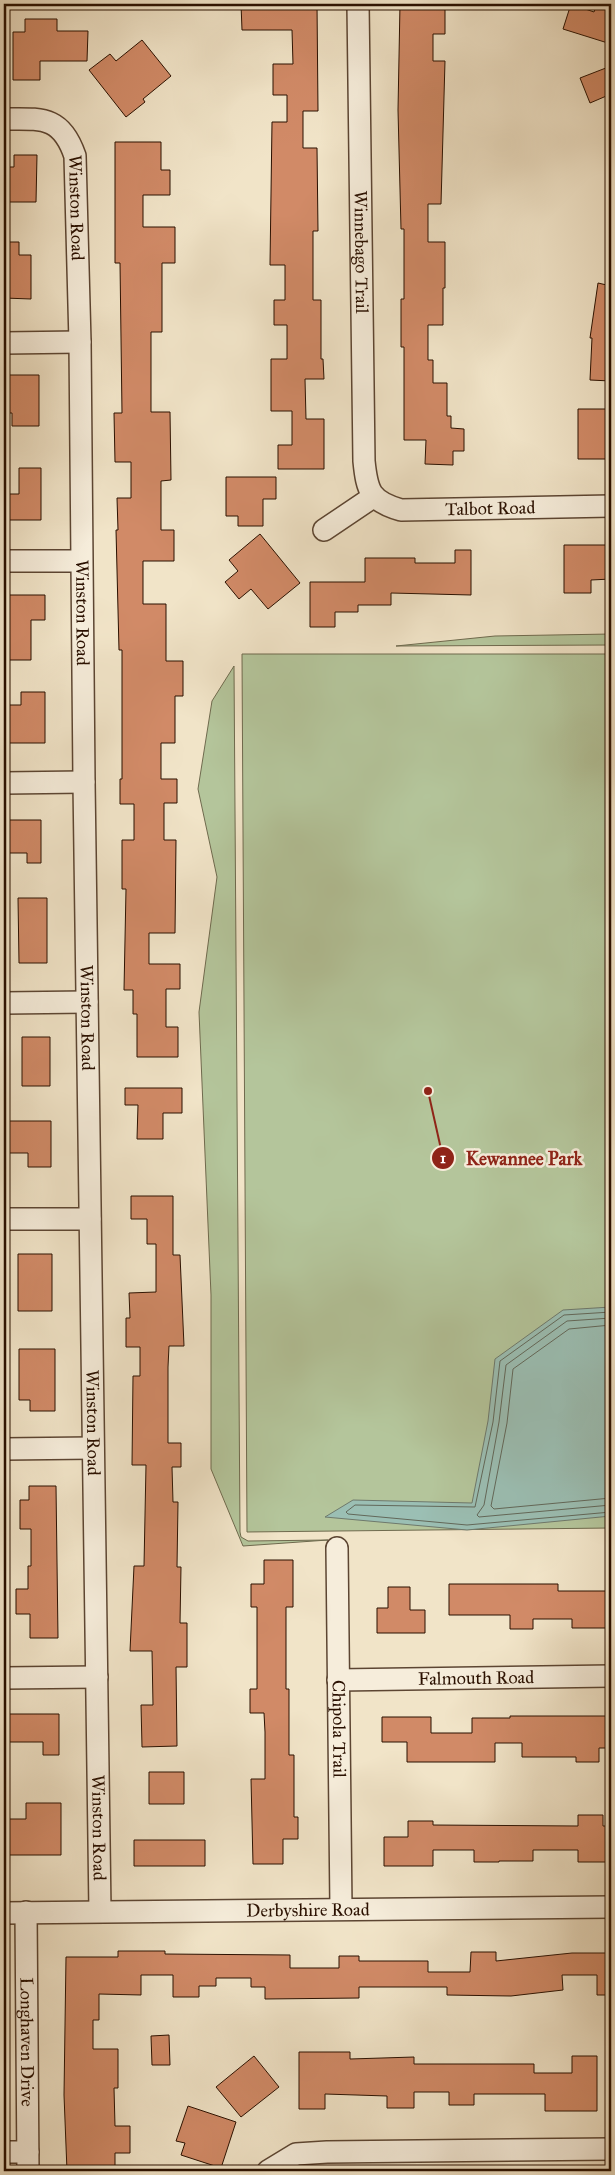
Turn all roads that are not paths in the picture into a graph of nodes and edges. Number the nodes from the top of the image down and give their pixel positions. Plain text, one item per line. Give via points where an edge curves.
1 (358, 4) edge
2 (4, 119) edge
3 (4, 342) edge
4 (80, 342) junction
5 (373, 497) junction
6 (611, 506) edge
7 (324, 530) dead end
8 (4, 561) edge
9 (81, 561) junction
10 (84, 782) junction
11 (4, 783) edge
12 (87, 1002) junction
13 (4, 1003) edge
14 (4, 1219) edge
15 (90, 1219) junction
16 (93, 1448) junction
17 (4, 1449) edge
18 (337, 1548) dead end
19 (611, 1676) edge
20 (97, 1677) junction
21 (4, 1678) edge
22 (338, 1680) junction
23 (611, 1907) edge
24 (341, 1910) junction
25 (100, 1911) junction
26 (4, 1912) edge
27 (26, 1912) junction
28 (611, 2149) edge
29 (4, 2152) edge
30 (28, 2162) edge
31 (268, 2171) edge

1 - 5 street, Winnebago Trail via 364,461 366,482
2 - 4 street, Winston Road via 48,122 62,129 70,141 74,156
3 - 4 street
4 - 9 street, Winston Road
5 - 6 street, Talbot Road via 400,510
5 - 7 street
8 - 9 street
9 - 10 street, Winston Road
10 - 11 street
10 - 12 street, Winston Road
12 - 13 street
12 - 15 street, Winston Road
14 - 15 street
15 - 16 street, Winston Road
16 - 17 street
16 - 20 street, Winston Road
18 - 22 street, Chipola Trail
19 - 22 street, Falmouth Road
20 - 21 street
20 - 25 street, Winston Road
22 - 24 street, Chipola Trail
23 - 24 street, Derbyshire Road
24 - 25 street, Derbyshire Road
25 - 27 street, Derbyshire Road
26 - 27 street, Derbyshire Road
27 - 30 street, Longhaven Drive
28 - 31 street via 296,2154
29 - 30 street

